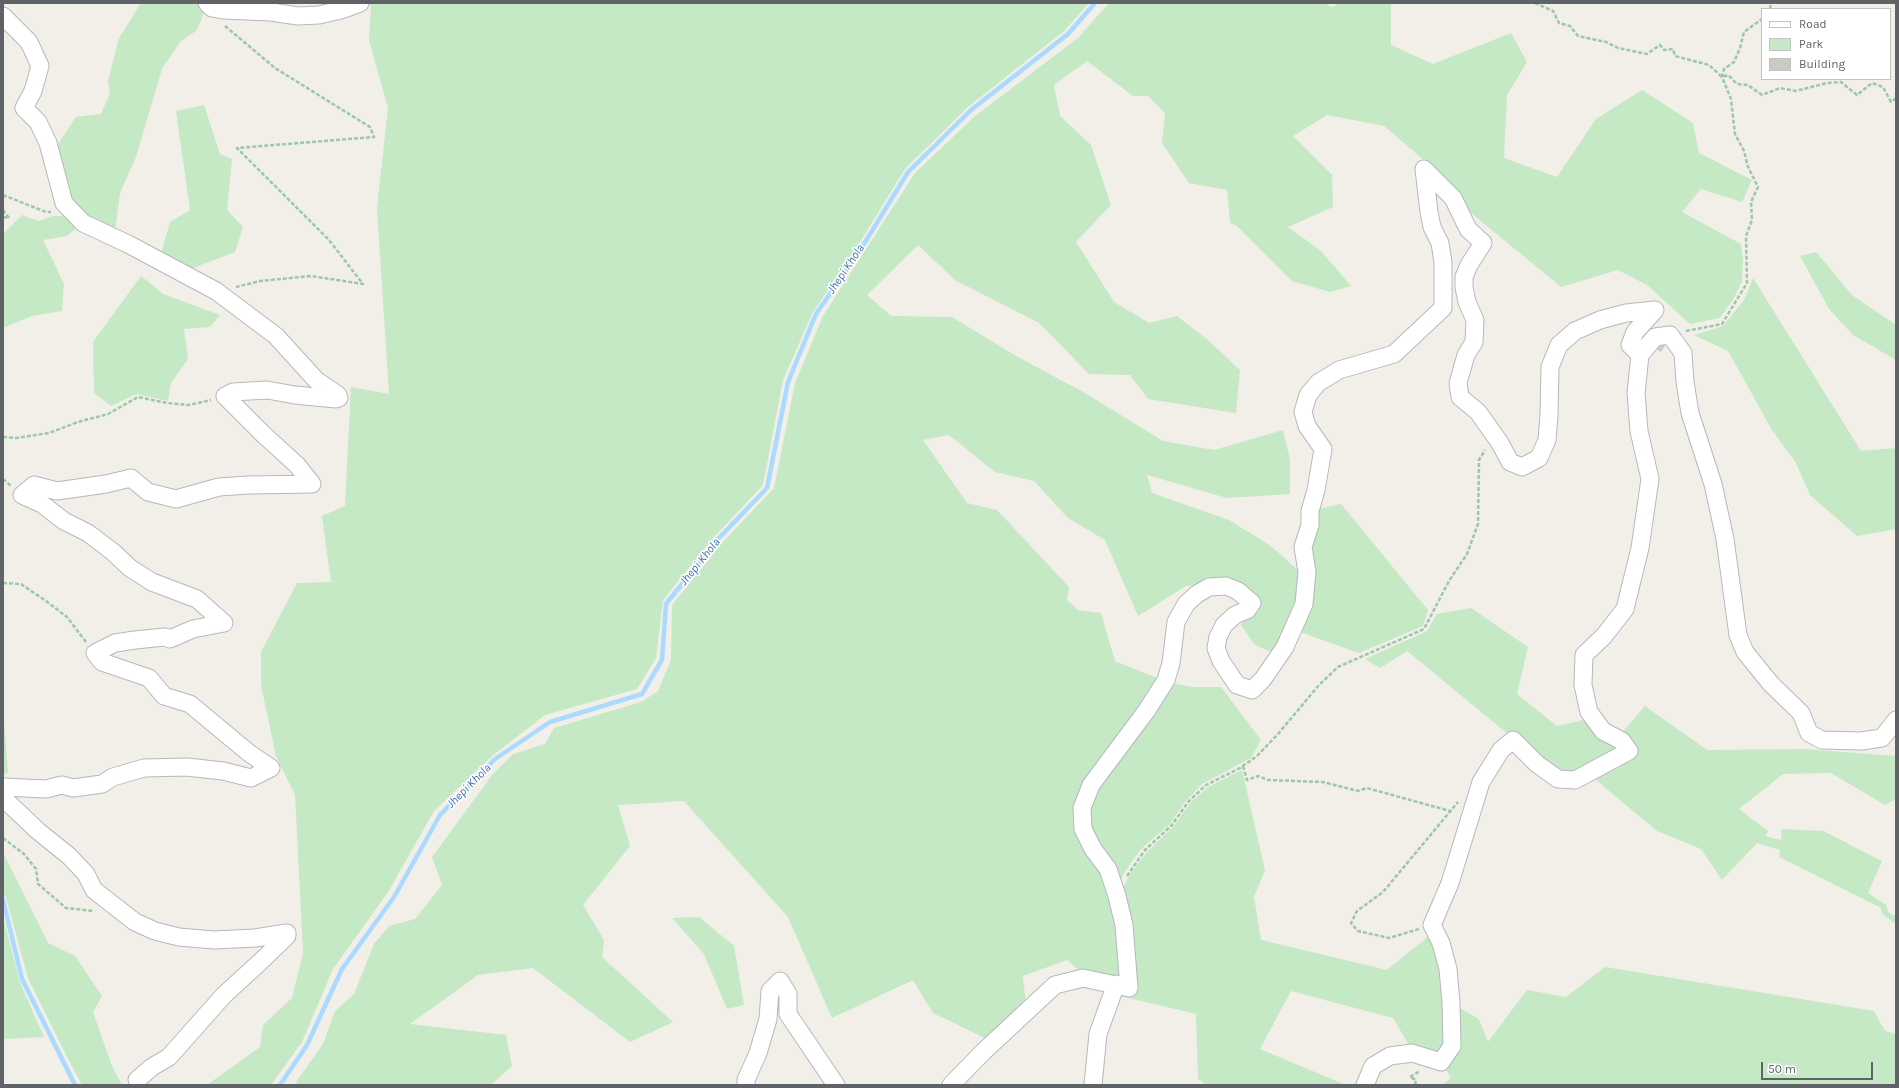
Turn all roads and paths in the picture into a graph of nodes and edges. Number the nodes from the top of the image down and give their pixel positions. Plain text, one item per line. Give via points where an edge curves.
1 (360, 3) edge
2 (1535, 3) edge
3 (210, 6) edge
4 (3, 16) edge
5 (1761, 20) edge
6 (1722, 76) junction
7 (1896, 98) edge
8 (3, 195) edge
9 (3, 210) edge
10 (72, 211) junction
11 (3, 217) edge
12 (216, 291) junction
13 (1670, 335) junction
14 (1640, 355) junction
15 (224, 396) junction
16 (3, 437) edge
17 (1504, 450) junction
18 (3, 583) edge
19 (95, 653) junction
20 (1896, 720) edge
21 (1243, 766) junction
22 (3, 787) edge
23 (1462, 797) dead end
24 (3, 798) edge
25 (1450, 811) junction
26 (3, 838) edge
27 (1117, 896) junction
28 (95, 911) dead end
29 (1432, 925) junction
30 (1116, 984) junction
31 (137, 1080) dead end
32 (746, 1085) edge
33 (836, 1085) edge
34 (951, 1085) edge
35 (1093, 1085) edge
36 (1365, 1085) edge

1 - 3 street via 341,10 305,16 223,10
2 - 6 path via 1553,11 1559,23 1570,26 1578,36 1647,54 1660,45 1664,50 1673,49 1675,56 1709,64
3 - 12 path via 213,16 275,68 370,126 374,137 237,148 329,240 362,284 311,276 260,281
4 - 10 street via 29,42 40,66 33,91 24,108 38,122 48,143 64,203
5 - 6 path via 1744,32 1734,62 1724,69
6 - 7 path via 1728,75 1737,84 1748,85 1762,95 1780,88 1796,91 1841,82 1857,95 1872,83 1883,86 1891,102
6 - 13 path via 1731,99 1735,134 1758,187 1751,202 1752,220 1746,236 1747,283 1722,324
8 - 10 path via 46,212
9 - 11 path via 9,218
10 - 12 street via 83,223
12 - 15 street via 276,336 316,380 339,398 267,390 233,392
13 - 14 street via 1655,338
13 - 20 street via 1683,353 1690,413 1713,484 1725,539 1738,635 1745,652 1771,684 1801,713 1809,733 1822,740 1861,741 1882,738
14 - 17 street via 1630,345 1635,332 1655,310 1626,313 1600,320 1576,331 1559,345 1550,367 1547,440 1539,458 1522,467 1510,462
14 - 29 street via 1636,393 1640,431 1650,479 1640,548 1625,608 1604,636 1584,655 1583,677 1589,712 1603,731 1622,741 1629,751 1575,780 1558,779 1537,764 1513,740 1501,750 1481,782 1450,883
15 - 16 path via 189,405 138,397 108,414 49,433 16,438
15 - 19 street via 297,465 312,484 219,487 176,499 148,492 131,478 57,491 34,485 22,495 42,504 64,521 88,533 130,568 152,582 197,600 224,623 193,629 170,639 165,637 115,644
17 - 21 path via 1487,447 1480,460 1478,524 1467,554 1449,581 1424,629 1338,667 1318,685 1262,750
17 - 27 street via 1478,412 1460,397 1458,383 1466,355 1474,342 1475,320 1467,302 1464,277 1468,265 1483,243 1468,229 1453,198 1424,169 1432,227 1440,243 1443,262 1443,308 1394,354 1338,370 1308,394 1303,412 1307,426 1324,449 1310,511 1310,525 1303,547 1307,572 1304,604 1294,630 1263,680 1252,690 1237,685 1221,661 1216,648 1224,625 1247,610 1252,603 1238,591 1226,586 1209,588 1186,604 1176,622 1171,663 1166,680 1091,785 1082,808 1083,829 1093,849 1108,869
18 - 19 path via 21,584 46,601 67,618
19 - 22 street via 102,662 149,678 164,696 190,704 271,768 251,778 223,771 187,767 144,768 112,777 102,784 73,788 62,785 46,789
21 - 25 path via 1247,780 1258,776 1268,780 1323,782 1358,791 1367,788
21 - 27 path via 1206,785 1188,802 1172,825 1145,850 1128,874
23 - 25 path
24 - 31 street via 38,831 70,856 86,874 94,890 135,922 155,931 179,937 214,940 287,933 287,936 259,964 224,995 169,1056
25 - 29 path via 1383,892 1358,911 1351,923 1358,931 1389,938
26 - 28 path via 24,854 36,869 38,884 66,908
27 - 30 street via 1124,925 1129,988
29 - 36 street via 1441,943 1448,969 1452,1046 1441,1062 1412,1053 1390,1056 1373,1066
30 - 34 street via 1083,978 1056,985
30 - 35 street via 1098,1034
32 - 33 street via 768,1019 770,991 780,981 788,994 788,1014

